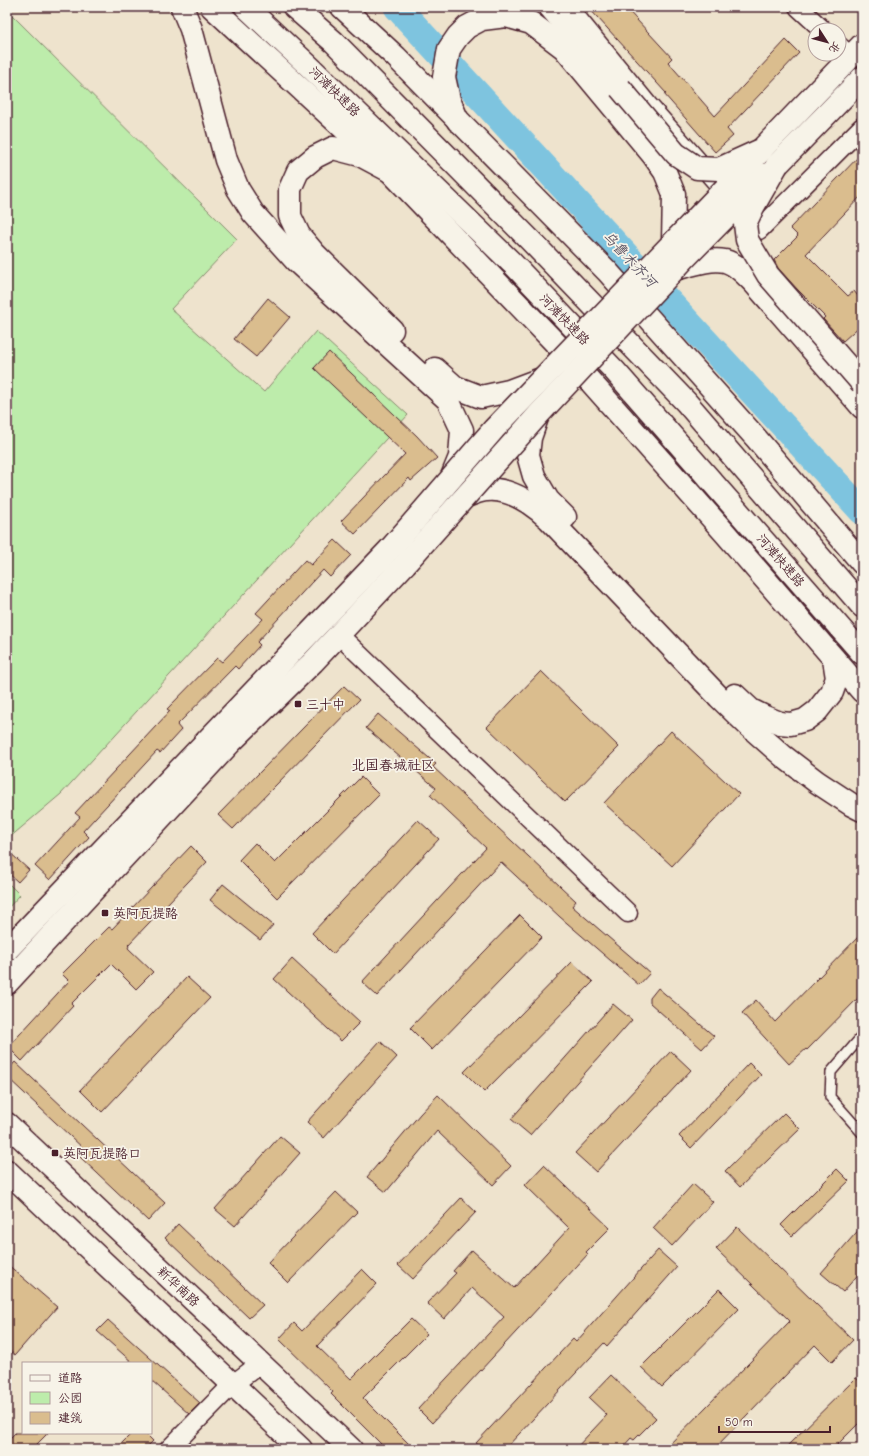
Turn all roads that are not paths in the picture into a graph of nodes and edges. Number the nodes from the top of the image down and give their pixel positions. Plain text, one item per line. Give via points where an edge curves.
1 (182, 7) edge
2 (212, 7) edge
3 (246, 7) edge
4 (294, 7) edge
5 (342, 7) edge
6 (550, 7) edge
7 (568, 7) edge
8 (798, 7) edge
9 (814, 22) edge
10 (851, 49) edge
11 (862, 78) edge
12 (612, 92) junction
13 (458, 121) junction
14 (862, 127) edge
15 (761, 150) junction
16 (777, 165) junction
17 (390, 171) junction
18 (674, 241) junction
19 (675, 269) junction
20 (320, 271) junction
21 (541, 379) junction
22 (862, 383) edge
23 (862, 407) edge
24 (538, 415) junction
25 (451, 479) junction
26 (466, 496) junction
27 (862, 563) edge
28 (862, 606) edge
29 (339, 634) junction
30 (862, 653) edge
31 (834, 659) junction
32 (862, 691) edge
33 (723, 693) junction
34 (862, 810) edge
35 (628, 913) dead end
36 (7, 950) edge
37 (7, 984) edge
38 (862, 1036) edge
39 (7, 1124) edge
40 (862, 1133) edge
41 (7, 1171) edge
42 (261, 1363) junction
43 (232, 1384) junction
44 (169, 1449) edge
45 (301, 1449) edge
46 (351, 1449) edge

1 - 20 main road via 191,29 226,160 238,188 253,212 296,261
2 - 17 main road
3 - 30 main road, 河滩快速路 via 512,263 614,370
4 - 28 main road via 339,48 530,240 686,402
5 - 13 main road via 396,57
6 - 12 main road
7 - 14 street via 648,105 759,230
8 - 9 street
10 - 15 main road
11 - 16 main road
12 - 13 main road via 564,48 531,23 506,16 482,19 467,27 449,49 444,77 449,100
12 - 15 main road, bridge via 676,154 697,168 719,169
12 - 18 main road via 666,172 674,194
13 - 27 main road via 607,271 756,438
15 - 18 main road, bridge
16 - 19 main road, bridge
16 - 22 main road, bridge via 745,224 747,240 768,275
17 - 20 main road via 360,155 333,148 315,157 298,171 290,189 290,216 299,235 315,254
17 - 31 main road via 565,353
18 - 21 main road, bridge
19 - 23 main road via 704,261 725,261 738,268 755,284
19 - 24 main road, bridge
20 - 21 main road via 455,387 481,396 509,391
20 - 25 main road, bridge via 448,400 462,430 460,458
21 - 25 main road, bridge
24 - 26 main road, bridge
24 - 33 main road via 530,438 528,455 534,476 548,500
25 - 36 main road, bridge via 391,548
26 - 29 main road, bridge
26 - 33 main road via 487,490 503,491 534,505
29 - 35 street
29 - 37 main road via 230,743
31 - 32 main road
31 - 33 main road via 837,678 832,692 817,711 805,720 791,724 780,723 751,710
33 - 34 main road via 749,726 783,756
38 - 40 lane via 831,1072 830,1096
39 - 42 main road, 新华南路
41 - 43 main road
42 - 43 street
42 - 46 main road, 新华南路
43 - 44 street
43 - 45 main road

